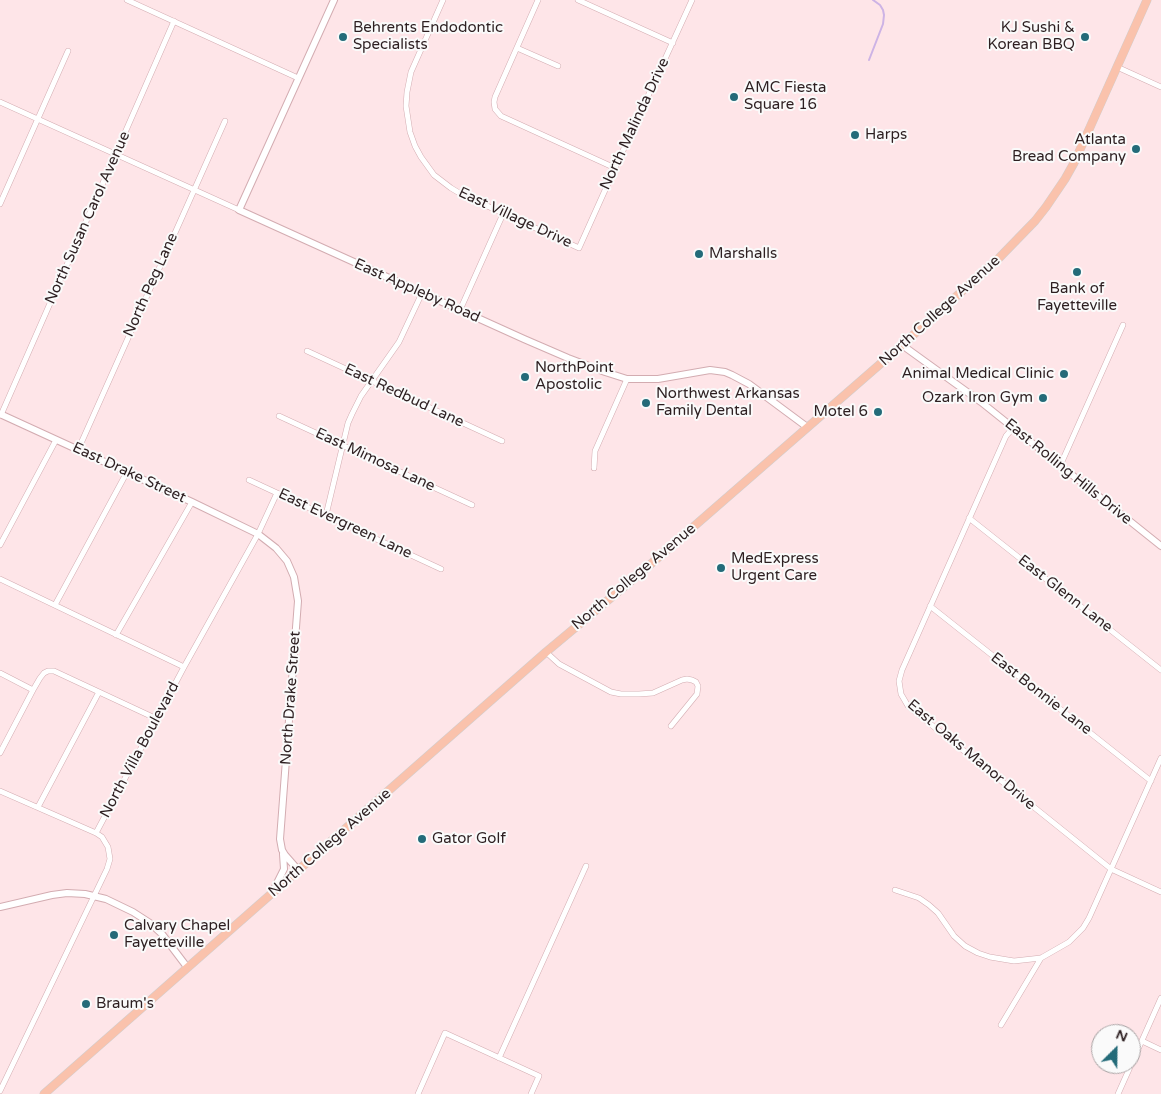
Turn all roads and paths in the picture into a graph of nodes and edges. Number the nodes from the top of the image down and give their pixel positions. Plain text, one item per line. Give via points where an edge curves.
1 (127, 0) edge
2 (334, 0) edge
3 (443, 0) edge
4 (538, 0) edge
5 (578, 0) edge
6 (692, 0) edge
7 (1147, 0) edge
8 (174, 21) junction
9 (673, 43) junction
10 (517, 48) junction
11 (68, 51) dead end
12 (558, 66) dead end
13 (1117, 67) junction
14 (298, 78) junction
15 (1161, 87) edge
16 (0, 102) edge
17 (38, 119) junction
18 (225, 120) dead end
19 (115, 154) junction
20 (614, 168) junction
21 (194, 190) junction
22 (0, 204) edge
23 (239, 210) junction
24 (504, 214) junction
25 (579, 248) joint
26 (422, 293) junction
27 (460, 310) junction
28 (1123, 325) dead end
29 (902, 345) junction
30 (307, 351) dead end
31 (627, 378) junction
32 (372, 381) junction
33 (0, 414) edge
34 (279, 416) dead end
35 (807, 428) junction
36 (1012, 428) junction
37 (56, 440) junction
38 (502, 441) dead end
39 (343, 445) junction
40 (78, 450) junction
41 (1060, 466) junction
42 (594, 468) dead end
43 (127, 472) junction
44 (249, 480) dead end
45 (277, 493) junction
46 (192, 502) junction
47 (472, 505) dead end
48 (326, 515) junction
49 (969, 518) junction
50 (258, 534) junction
51 (0, 545) edge
52 (1161, 546) edge
53 (442, 569) dead end
54 (0, 579) edge
55 (55, 605) junction
56 (930, 606) junction
57 (116, 634) junction
58 (546, 652) junction
59 (184, 667) junction
60 (1161, 670) edge
61 (0, 674) edge
62 (34, 690) junction
63 (99, 692) junction
64 (157, 719) junction
65 (671, 726) dead end
66 (0, 753) edge
67 (1161, 758) edge
68 (1151, 781) junction
69 (0, 791) edge
70 (38, 807) junction
71 (96, 833) junction
72 (282, 850) junction
73 (586, 866) dead end
74 (1112, 869) junction
75 (299, 871) junction
76 (894, 890) dead end
77 (1161, 892) edge
78 (95, 896) junction
79 (270, 896) junction
80 (0, 907) edge
81 (1041, 958) junction
82 (187, 967) junction
83 (1161, 998) edge
84 (1001, 1025) dead end
85 (1142, 1041) junction
86 (1161, 1050) edge
87 (499, 1058) junction
88 (0, 1091) edge
89 (44, 1094) edge
90 (418, 1094) edge
91 (531, 1094) edge
92 (1118, 1094) edge

1 - 8 street
2 - 14 street
3 - 24 street, East Village Drive via 408,81 406,106 410,132 420,157 442,181 461,194
4 - 10 street
5 - 9 street
6 - 9 street, North Malinda Drive
7 - 13 main road, North College Avenue
8 - 14 street
8 - 19 street, North Susan Carol Avenue
9 - 20 street, North Malinda Drive
10 - 12 street
10 - 20 street via 495,97 495,109 501,116
11 - 17 street
13 - 15 street
13 - 29 main road, North College Avenue via 1074,163 1046,207 1000,258
14 - 23 street
16 - 17 street
17 - 19 street
17 - 22 street
18 - 21 street, North Peg Lane
19 - 21 street
19 - 33 street, North Susan Carol Avenue
20 - 25 street, North Malinda Drive
21 - 23 street
21 - 40 street, North Peg Lane
23 - 26 street, East Appleby Road
24 - 25 street, East Village Drive
24 - 27 street
26 - 27 street, East Appleby Road
26 - 32 street via 399,342
27 - 31 street, East Appleby Road via 585,365
28 - 41 street
29 - 35 main road, North College Avenue
29 - 36 street, East Rolling Hills Drive via 982,402
30 - 32 street, East Redbud Lane
31 - 35 street, East Appleby Road via 658,379 710,370 725,372 749,384
31 - 42 street via 595,451
32 - 38 street, East Redbud Lane
32 - 39 street via 355,405
33 - 37 street, East Drake Street
34 - 39 street, East Mimosa Lane
35 - 58 main road, North College Avenue
36 - 41 street, East Rolling Hills Drive
36 - 49 street, East Oaks Manor Drive
37 - 40 street, East Drake Street
37 - 51 street
39 - 47 street, East Mimosa Lane
39 - 48 street
40 - 43 street, East Drake Street
41 - 52 street, East Rolling Hills Drive
43 - 46 street, East Drake Street
43 - 55 street
44 - 45 street, East Evergreen Lane
45 - 48 street, East Evergreen Lane
45 - 50 street, North Villa Boulevard
46 - 50 street, East Drake Street
46 - 57 street
48 - 53 street, East Evergreen Lane
49 - 56 street, East Oaks Manor Drive
49 - 60 street, East Glenn Lane
50 - 59 street, North Villa Boulevard
50 - 72 street, North Drake Street via 287,561 298,592 280,839
54 - 55 street
55 - 57 street
56 - 68 street, East Bonnie Lane
56 - 74 street, East Oaks Manor Drive via 900,675 899,688 904,701
57 - 59 street
58 - 65 street via 560,664 611,692 654,693 682,680 696,682 697,694
58 - 75 main road, North College Avenue
59 - 64 street, North Villa Boulevard
61 - 62 street
62 - 63 street via 44,673 54,671
62 - 66 street
63 - 64 street
63 - 70 street
64 - 71 street, North Villa Boulevard
67 - 68 street
68 - 74 street
69 - 70 street
70 - 71 street
71 - 78 street, North Villa Boulevard via 105,841 110,859
72 - 75 street
72 - 79 street, North Drake Street via 284,869
73 - 87 street
74 - 77 street, East Oaks Manor Drive
74 - 81 street via 1083,928 1069,942
75 - 79 main road, North College Avenue
76 - 81 street via 929,904 954,936 978,953 1014,962
78 - 80 street via 59,893
78 - 82 street via 120,905 146,920 162,934
78 - 88 street, North Villa Boulevard
79 - 82 main road, North College Avenue
81 - 84 street
82 - 89 main road, North College Avenue
83 - 85 street
85 - 86 street
85 - 92 street
87 - 90 street via 445,1034
87 - 91 street via 540,1076

